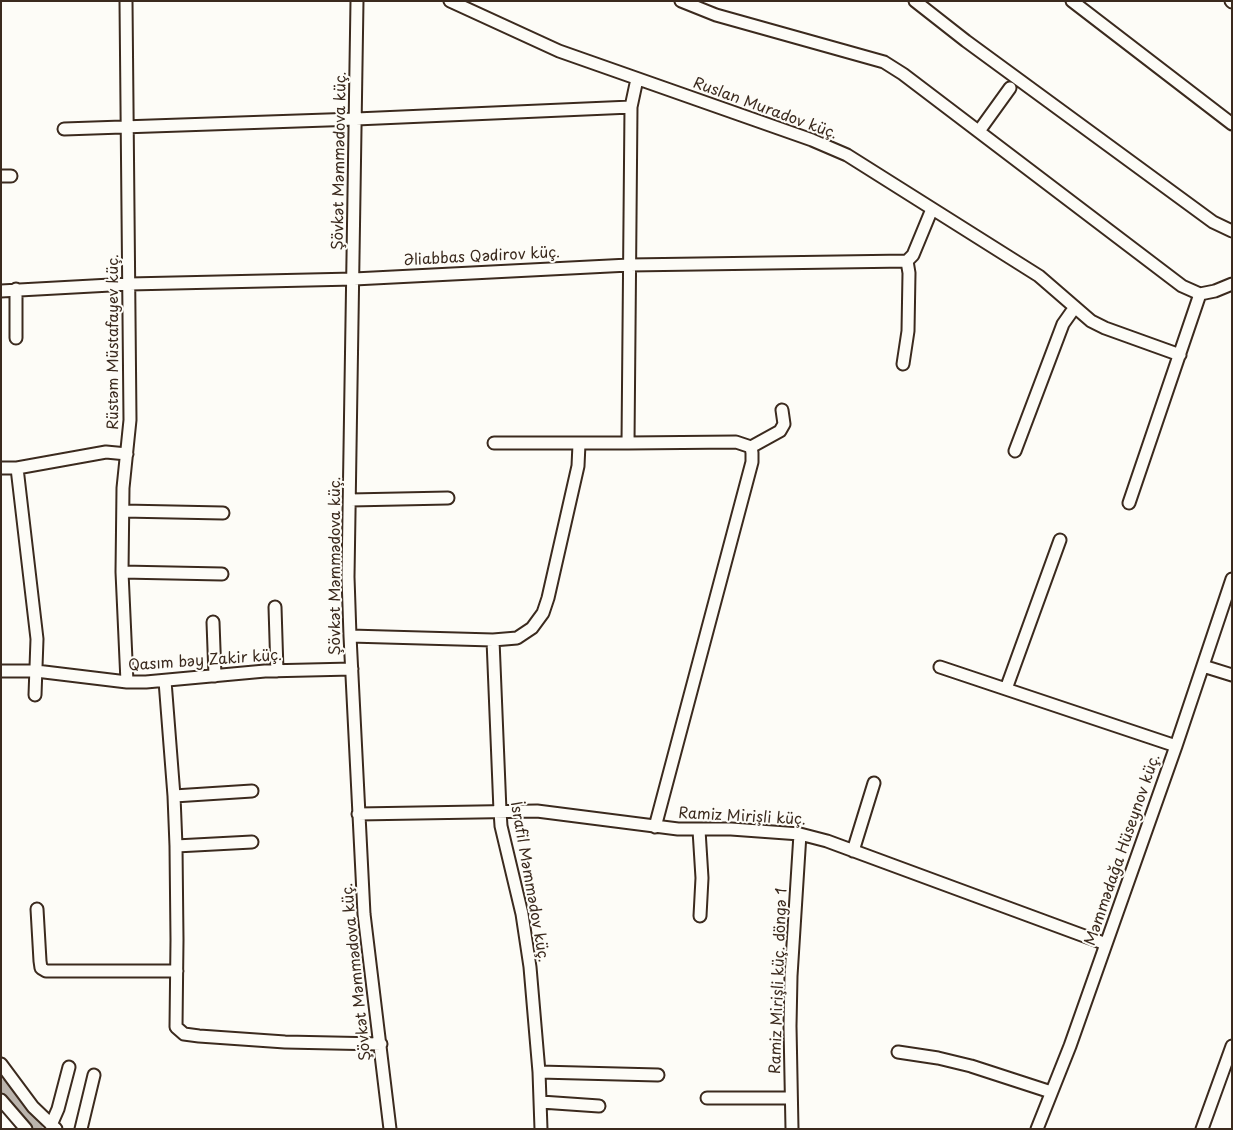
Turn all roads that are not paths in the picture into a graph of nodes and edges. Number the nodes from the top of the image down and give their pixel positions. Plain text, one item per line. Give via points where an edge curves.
1 (126, 1) edge
2 (357, 1) edge
3 (450, 1) edge
4 (681, 1) edge
5 (916, 1) edge
6 (1072, 1) edge
7 (637, 79) junction
8 (1010, 88) dead end
9 (631, 107) junction
10 (356, 119) junction
11 (1232, 124) edge
12 (128, 127) junction
13 (64, 129) dead end
14 (979, 131) junction
15 (932, 209) junction
16 (1232, 231) edge
17 (906, 261) junction
18 (629, 265) junction
19 (354, 279) junction
20 (129, 284) junction
21 (1232, 284) edge
22 (16, 289) junction
23 (1, 291) edge
24 (1200, 294) junction
25 (1075, 307) junction
26 (16, 338) dead end
27 (1180, 355) junction
28 (903, 364) dead end
29 (782, 410) dead end
30 (494, 443) dead end
31 (628, 443) junction
32 (579, 444) junction
33 (751, 447) junction
34 (1014, 451) dead end
35 (127, 454) junction
36 (1, 468) edge
37 (17, 468) junction
38 (448, 498) dead end
39 (350, 500) junction
40 (1129, 503) dead end
41 (122, 511) junction
42 (224, 513) dead end
43 (1060, 540) dead end
44 (122, 572) junction
45 (222, 574) dead end
46 (1232, 579) edge
47 (275, 608) dead end
48 (213, 622) dead end
49 (350, 636) junction
50 (493, 640) junction
51 (1203, 666) junction
52 (940, 667) dead end
53 (352, 669) junction
54 (1, 671) edge
55 (36, 671) junction
56 (277, 671) junction
57 (1232, 675) edge
58 (215, 676) junction
59 (165, 680) junction
60 (127, 682) junction
61 (1006, 689) junction
62 (35, 694) dead end
63 (1176, 746) junction
64 (874, 783) dead end
65 (252, 791) dead end
66 (174, 796) junction
67 (500, 810) junction
68 (358, 814) junction
69 (655, 827) junction
70 (699, 830) junction
71 (800, 834) junction
72 (252, 842) dead end
73 (176, 846) junction
74 (853, 851) junction
75 (37, 909) dead end
76 (700, 916) dead end
77 (1106, 944) junction
78 (177, 971) junction
79 (381, 1044) junction
80 (1232, 1046) edge
81 (898, 1052) dead end
82 (1, 1064) edge
83 (69, 1067) dead end
84 (539, 1072) junction
85 (94, 1074) dead end
86 (658, 1075) dead end
87 (1052, 1092) junction
88 (707, 1098) dead end
89 (790, 1098) junction
90 (1, 1100) edge
91 (541, 1102) junction
92 (599, 1106) dead end
93 (53, 1127) edge
94 (26, 1129) edge
95 (81, 1129) edge
96 (390, 1129) edge
97 (542, 1129) edge
98 (792, 1129) edge
99 (1037, 1129) edge
100 (1202, 1129) edge

1 - 12 street, Rüstəm Müstafayev küç.
2 - 10 street, Şövkət Məmmədova küç.
3 - 7 street, Ruslan Muradov küç. via 559,51
4 - 14 street via 708,12 884,62
5 - 16 street via 1213,222
6 - 11 street
7 - 9 street
7 - 15 street, Ruslan Muradov küç. via 825,145 860,163
8 - 14 street
9 - 10 street
9 - 18 street
10 - 12 street
10 - 19 street, Şövkət Məmmədova küç.
12 - 13 street
12 - 20 street, Rüstəm Müstafayev küç.
14 - 24 street via 1182,286
15 - 17 street via 913,256
15 - 25 street, Ruslan Muradov küç. via 1039,276
17 - 18 street, Əliabbas Qədirov küç.
17 - 28 street via 909,273 908,331
18 - 19 street, Əliabbas Qədirov küç.
18 - 31 street
19 - 20 street, Əliabbas Qədirov küç.
19 - 39 street, Şövkət Məmmədova küç.
20 - 22 street, Əliabbas Qədirov küç.
20 - 35 street, Rüstəm Müstafayev küç. via 130,420
21 - 24 street
22 - 23 street, Əliabbas Qədirov küç.
22 - 26 street
24 - 27 street
25 - 27 street, Ruslan Muradov küç. via 1105,328
25 - 34 street via 1063,324
27 - 40 street
29 - 33 street via 784,424 780,431
30 - 32 street
31 - 32 street
31 - 33 street via 736,442
32 - 50 street via 578,466 543,613 532,628 517,638
33 - 69 street via 752,462
35 - 37 street via 90,454
35 - 41 street, Rüstəm Müstafayev küç.
36 - 37 street
37 - 55 street via 37,639
38 - 39 street
39 - 49 street, Şövkət Məmmədova küç.
41 - 42 street
41 - 44 street, Rüstəm Müstafayev küç.
43 - 61 street
44 - 45 street
44 - 60 street, Rüstəm Müstafayev küç.
46 - 51 street, Məmmədağa Hüseynov küç.
47 - 56 street
48 - 58 street
49 - 50 street
49 - 53 street, Şövkət Məmmədova küç.
50 - 67 street, İsrafil Məmmədov küç.
51 - 57 street
51 - 63 street, Məmmədağa Hüseynov küç.
52 - 61 street
53 - 56 street, Qasım bəy Zakir küç.
53 - 68 street, Şövkət Məmmədova küç.
54 - 55 street, Qasım bəy Zakir küç.
55 - 60 street, Qasım bəy Zakir küç.
55 - 62 street
56 - 58 street, Qasım bəy Zakir küç.
58 - 59 street, Qasım bəy Zakir küç.
59 - 60 street, Qasım bəy Zakir küç.
59 - 66 street
61 - 63 street
63 - 77 street, Məmmədağa Hüseynov küç.
64 - 74 street
65 - 66 street
66 - 73 street
67 - 68 street, Ramiz Mirişli küç.
67 - 69 street, Ramiz Mirişli küç. via 537,811
67 - 84 street, İsrafil Məmmədov küç. via 530,967
68 - 79 street, Şövkət Məmmədova küç. via 364,914
69 - 70 street, Ramiz Mirişli küç.
70 - 71 street, Ramiz Mirişli küç.
70 - 76 street
71 - 74 street, Ramiz Mirişli küç.
71 - 89 street, Ramiz Mirişli küç. döngə 1 via 791,976
72 - 73 street
73 - 78 street
74 - 77 street, Ramiz Mirişli küç.
75 - 78 street via 40,962 46,971
77 - 87 street, Məmmədağa Hüseynov küç.
78 - 79 street via 176,1027 184,1034 284,1042
79 - 96 street, Şövkət Məmmədova küç.
80 - 100 street
81 - 87 street via 971,1066
82 - 93 street via 33,1107
83 - 93 street
84 - 86 street
84 - 91 street, İsrafil Məmmədov küç.
85 - 95 street
87 - 99 street, Məmmədağa Hüseynov küç.
88 - 89 street
89 - 98 street, Ramiz Mirişli küç. döngə 1
90 - 94 street
91 - 92 street
91 - 97 street, İsrafil Məmmədov küç.

